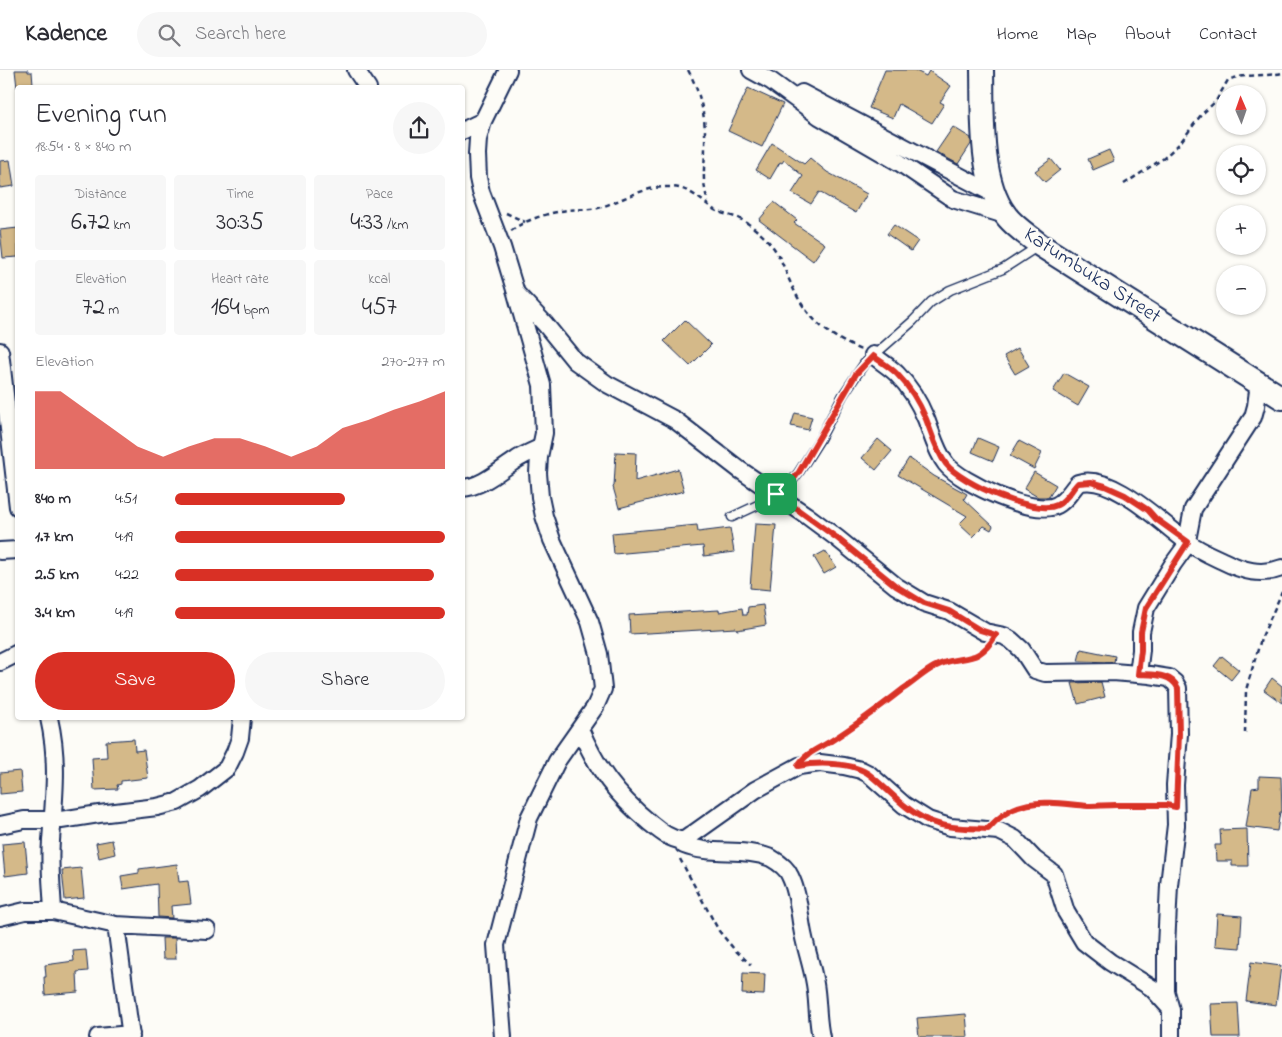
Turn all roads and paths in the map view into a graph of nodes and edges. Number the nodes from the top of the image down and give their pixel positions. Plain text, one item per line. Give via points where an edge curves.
1 (356, 70) edge
2 (508, 70) edge
3 (688, 70) edge
4 (751, 70) edge
5 (757, 70) edge
6 (982, 70) edge
7 (1282, 73) edge
8 (366, 85) edge
9 (484, 121) junction
10 (465, 130) edge
11 (470, 176) edge
12 (1124, 184) dead end
13 (992, 193) junction
14 (708, 204) junction
15 (1005, 215) junction
16 (1040, 245) junction
17 (502, 247) junction
18 (516, 293) junction
19 (0, 351) edge
20 (873, 356) junction
21 (1259, 383) junction
22 (1282, 398) edge
23 (2, 399) edge
24 (541, 447) junction
25 (15, 475) edge
26 (465, 487) edge
27 (776, 494) junction
28 (732, 517) dead end
29 (1188, 542) junction
30 (15, 550) edge
31 (0, 551) edge
32 (1282, 568) edge
33 (1282, 592) edge
34 (996, 635) junction
35 (15, 654) edge
36 (0, 662) edge
37 (1138, 674) junction
38 (50, 720) edge
39 (242, 720) edge
40 (580, 729) junction
41 (1245, 732) dead end
42 (798, 766) junction
43 (1176, 807) junction
44 (53, 821) junction
45 (0, 825) edge
46 (988, 829) junction
47 (665, 834) junction
48 (683, 841) junction
49 (53, 911) junction
50 (0, 917) edge
51 (116, 925) junction
52 (207, 930) dead end
53 (751, 965) dead end
54 (1171, 1010) junction
55 (131, 1036) edge
56 (98, 1037) edge
57 (502, 1037) edge
58 (821, 1037) edge
59 (1171, 1037) edge

1 - 8 street
2 - 9 street
3 - 14 path via 704,115 703,174
4 - 15 street via 953,199
5 - 13 street
6 - 13 main road, Katumbuka Street via 987,172
7 - 12 path via 1228,80 1216,101 1180,143 1164,158
9 - 10 street
9 - 11 street
11 - 17 street via 481,192
13 - 15 main road, Katumbuka Street
14 - 17 path via 680,188 648,189 596,208 568,210 525,222 502,240
14 - 20 path via 718,212 744,221 773,246 794,290 813,319 841,342
15 - 16 main road, Katumbuka Street
16 - 20 lane via 1003,269 939,296
16 - 21 main road, Katumbuka Street
17 - 18 street
18 - 24 street via 542,385 544,434
18 - 27 street via 575,361 607,384 675,420
19 - 23 street
20 - 27 lane via 856,374 799,472
20 - 29 street via 897,373 910,388 945,463 966,481 1011,500 1047,507 1058,505 1078,483 1091,482 1136,501
21 - 22 main road, Katumbuka Street
21 - 29 street via 1256,406 1248,427 1193,510
23 - 25 street
24 - 26 street via 485,480
24 - 40 street via 538,472 544,516 584,608 602,668 602,692
27 - 28 lane
27 - 34 street via 896,586 924,603 949,611 980,630
29 - 32 street via 1204,553 1248,571 1266,572
29 - 37 street via 1146,608
30 - 31 street
33 - 41 path via 1261,639 1246,690
34 - 37 street via 1011,640 1038,672
34 - 42 path via 977,656 944,662 923,674 862,720 812,752
35 - 36 street
37 - 43 street via 1169,678 1178,688
38 - 44 street via 56,752
39 - 44 street via 236,752 227,768 188,797 167,805
40 - 47 street via 613,788
40 - 57 street via 557,761 529,818 496,944
42 - 46 street via 820,763 861,770 928,820 950,827
42 - 48 street via 747,796
43 - 46 path via 1088,806 1046,801 1010,811
43 - 54 street via 1166,947 1166,992
44 - 45 street via 30,820
44 - 49 street via 50,864
46 - 54 street via 1015,839 1034,859 1052,871 1066,912 1084,942 1152,988
47 - 48 street
47 - 53 path via 719,930
48 - 58 street via 684,845 706,852 762,855 778,862 789,874 814,976
49 - 50 street via 25,911
49 - 51 street
51 - 52 street
51 - 55 street
54 - 59 street
55 - 56 street

